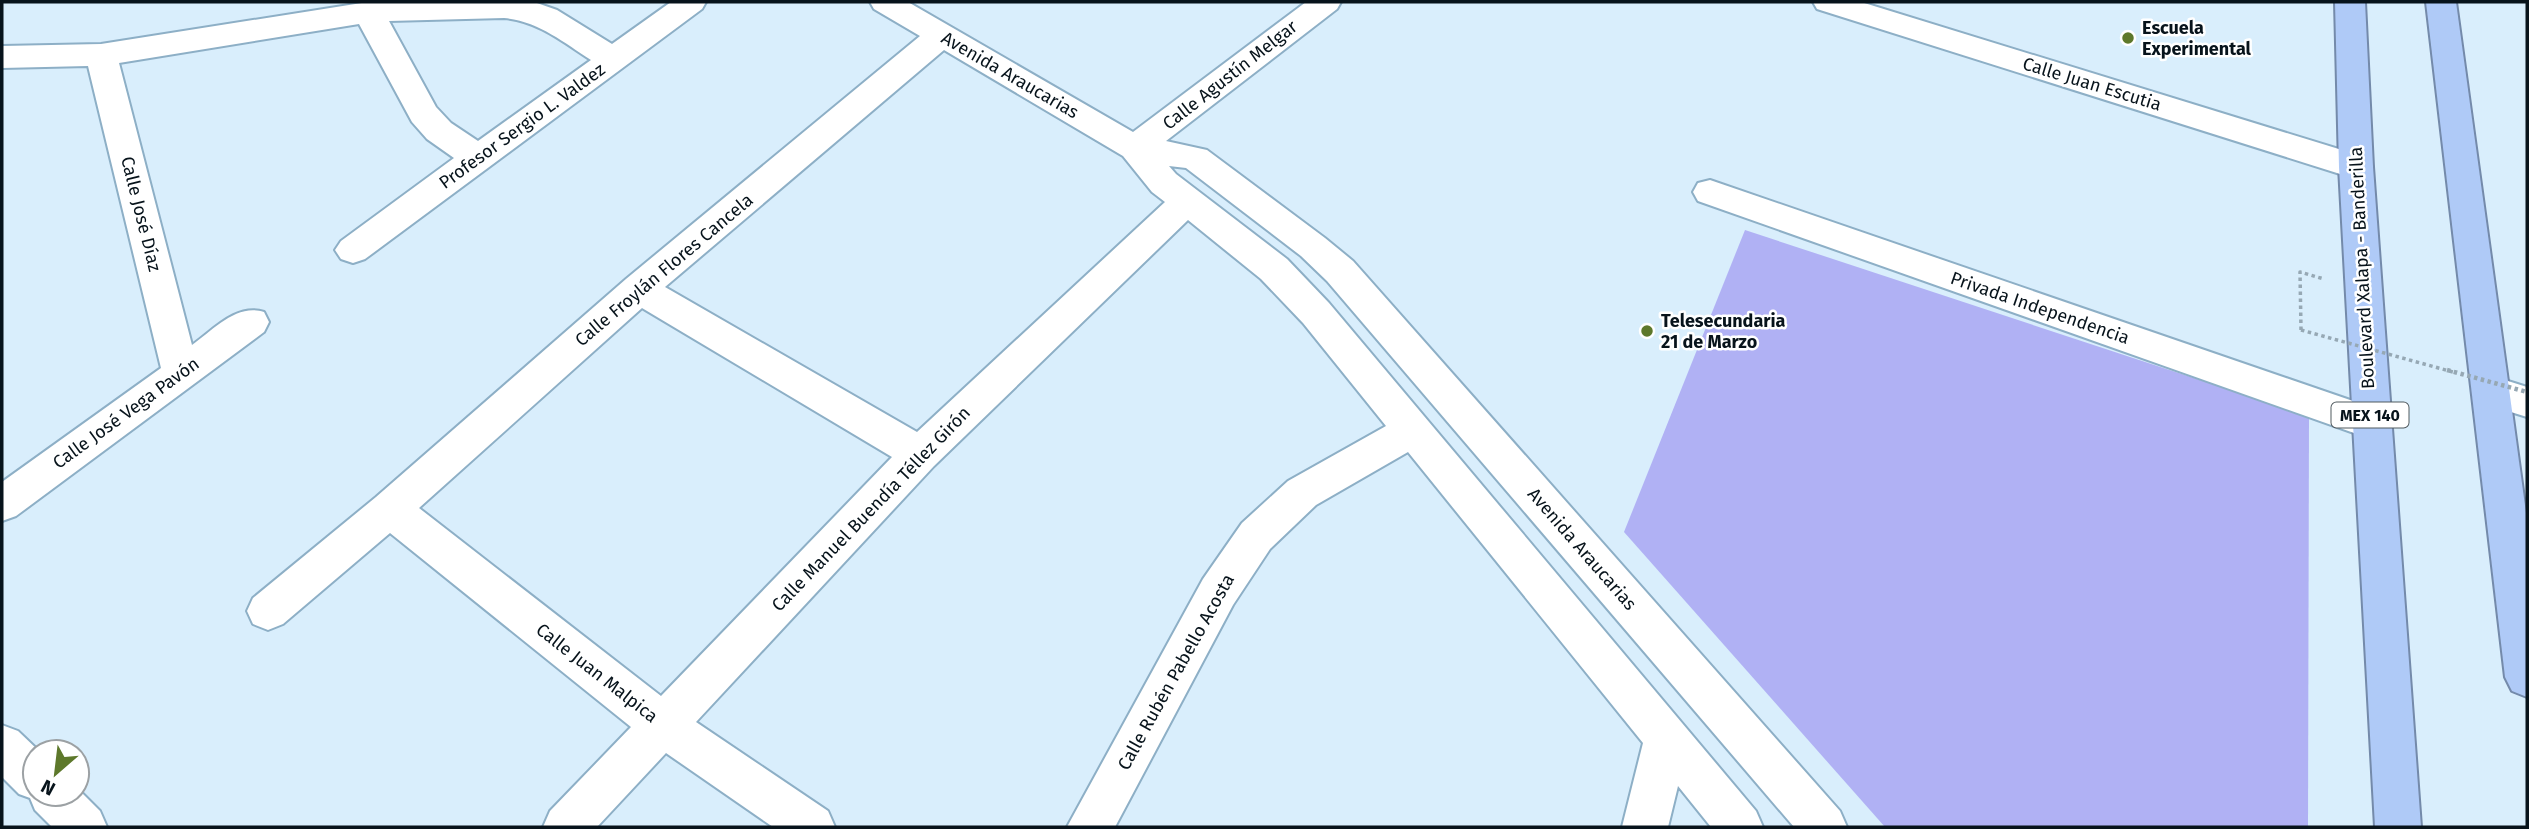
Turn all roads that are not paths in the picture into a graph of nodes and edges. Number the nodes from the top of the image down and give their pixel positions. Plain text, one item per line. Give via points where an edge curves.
1 (691, 2) edge
2 (885, 2) edge
3 (1326, 2) edge
4 (2350, 2) edge
5 (2441, 2) edge
6 (1836, 3) edge
7 (302, 12) edge
8 (368, 12) junction
9 (942, 36) junction
10 (102, 55) junction
11 (2, 57) edge
12 (613, 59) junction
13 (1135, 148) junction
14 (478, 158) junction
15 (2356, 167) junction
16 (1710, 192) dead end
17 (1187, 201) junction
18 (353, 250) dead end
19 (1340, 271) junction
20 (639, 289) junction
21 (1298, 295) junction
22 (251, 322) dead end
23 (181, 374) junction
24 (2509, 392) edge
25 (2527, 402) edge
26 (2371, 423) junction
27 (1411, 431) junction
28 (920, 454) junction
29 (2, 504) edge
30 (390, 509) junction
31 (268, 611) dead end
32 (2527, 677) edge
33 (663, 725) junction
34 (1666, 739) junction
35 (2, 746) edge
36 (21, 765) edge
37 (65, 808) edge
38 (84, 827) edge
39 (566, 827) edge
40 (812, 827) edge
41 (1090, 827) edge
42 (1645, 827) edge
43 (1740, 827) edge
44 (1824, 827) edge
45 (2398, 827) edge

1 - 12 street, Profesor Sergio L. Valdez
2 - 9 street, Avenida Araucarias
3 - 13 street, Calle Agustín Melgar
4 - 15 highway, Boulevard Xalapa - Banderilla / MEX 140
5 - 24 highway
6 - 15 street, Calle Juan Escutia
7 - 8 street
7 - 10 street
8 - 12 street via 528,10
8 - 14 street via 424,114 439,131
9 - 13 street, Avenida Araucarias
9 - 20 street, Calle Froylán Flores Cancela
10 - 11 street
10 - 23 street, Calle José Díaz
12 - 14 street, Profesor Sergio L. Valdez
13 - 17 street, Avenida Araucarias via 1164,183
13 - 19 street, Avenida Araucarias via 1195,158
14 - 18 street, Profesor Sergio L. Valdez
15 - 26 highway, Boulevard Xalapa - Banderilla / MEX 140
16 - 26 street, Privada Independencia
17 - 21 street, Avenida Araucarias via 1274,269
17 - 28 street, Calle Manuel Buendía Téllez Girón
19 - 21 street
19 - 44 street, Avenida Araucarias
20 - 28 street
20 - 30 street, Calle Froylán Flores Cancela
21 - 27 street, Avenida Araucarias
22 - 23 street, Calle José Vega Pavón
23 - 29 street, Calle José Vega Pavón
24 - 25 street
24 - 32 highway
26 - 45 highway, Boulevard Xalapa - Banderilla / MEX 140
27 - 34 street, Avenida Araucarias
27 - 41 street, Calle Rubén Pabello Acosta via 1302,493 1256,536 1218,592
28 - 33 street, Calle Manuel Buendía Téllez Girón
30 - 31 street, Calle Froylán Flores Cancela
30 - 33 street, Calle Juan Malpica
33 - 39 street, Calle Manuel Buendía Téllez Girón
33 - 40 street, Calle Juan Malpica
34 - 42 street
34 - 43 street, Avenida Araucarias
35 - 36 street
37 - 38 street

